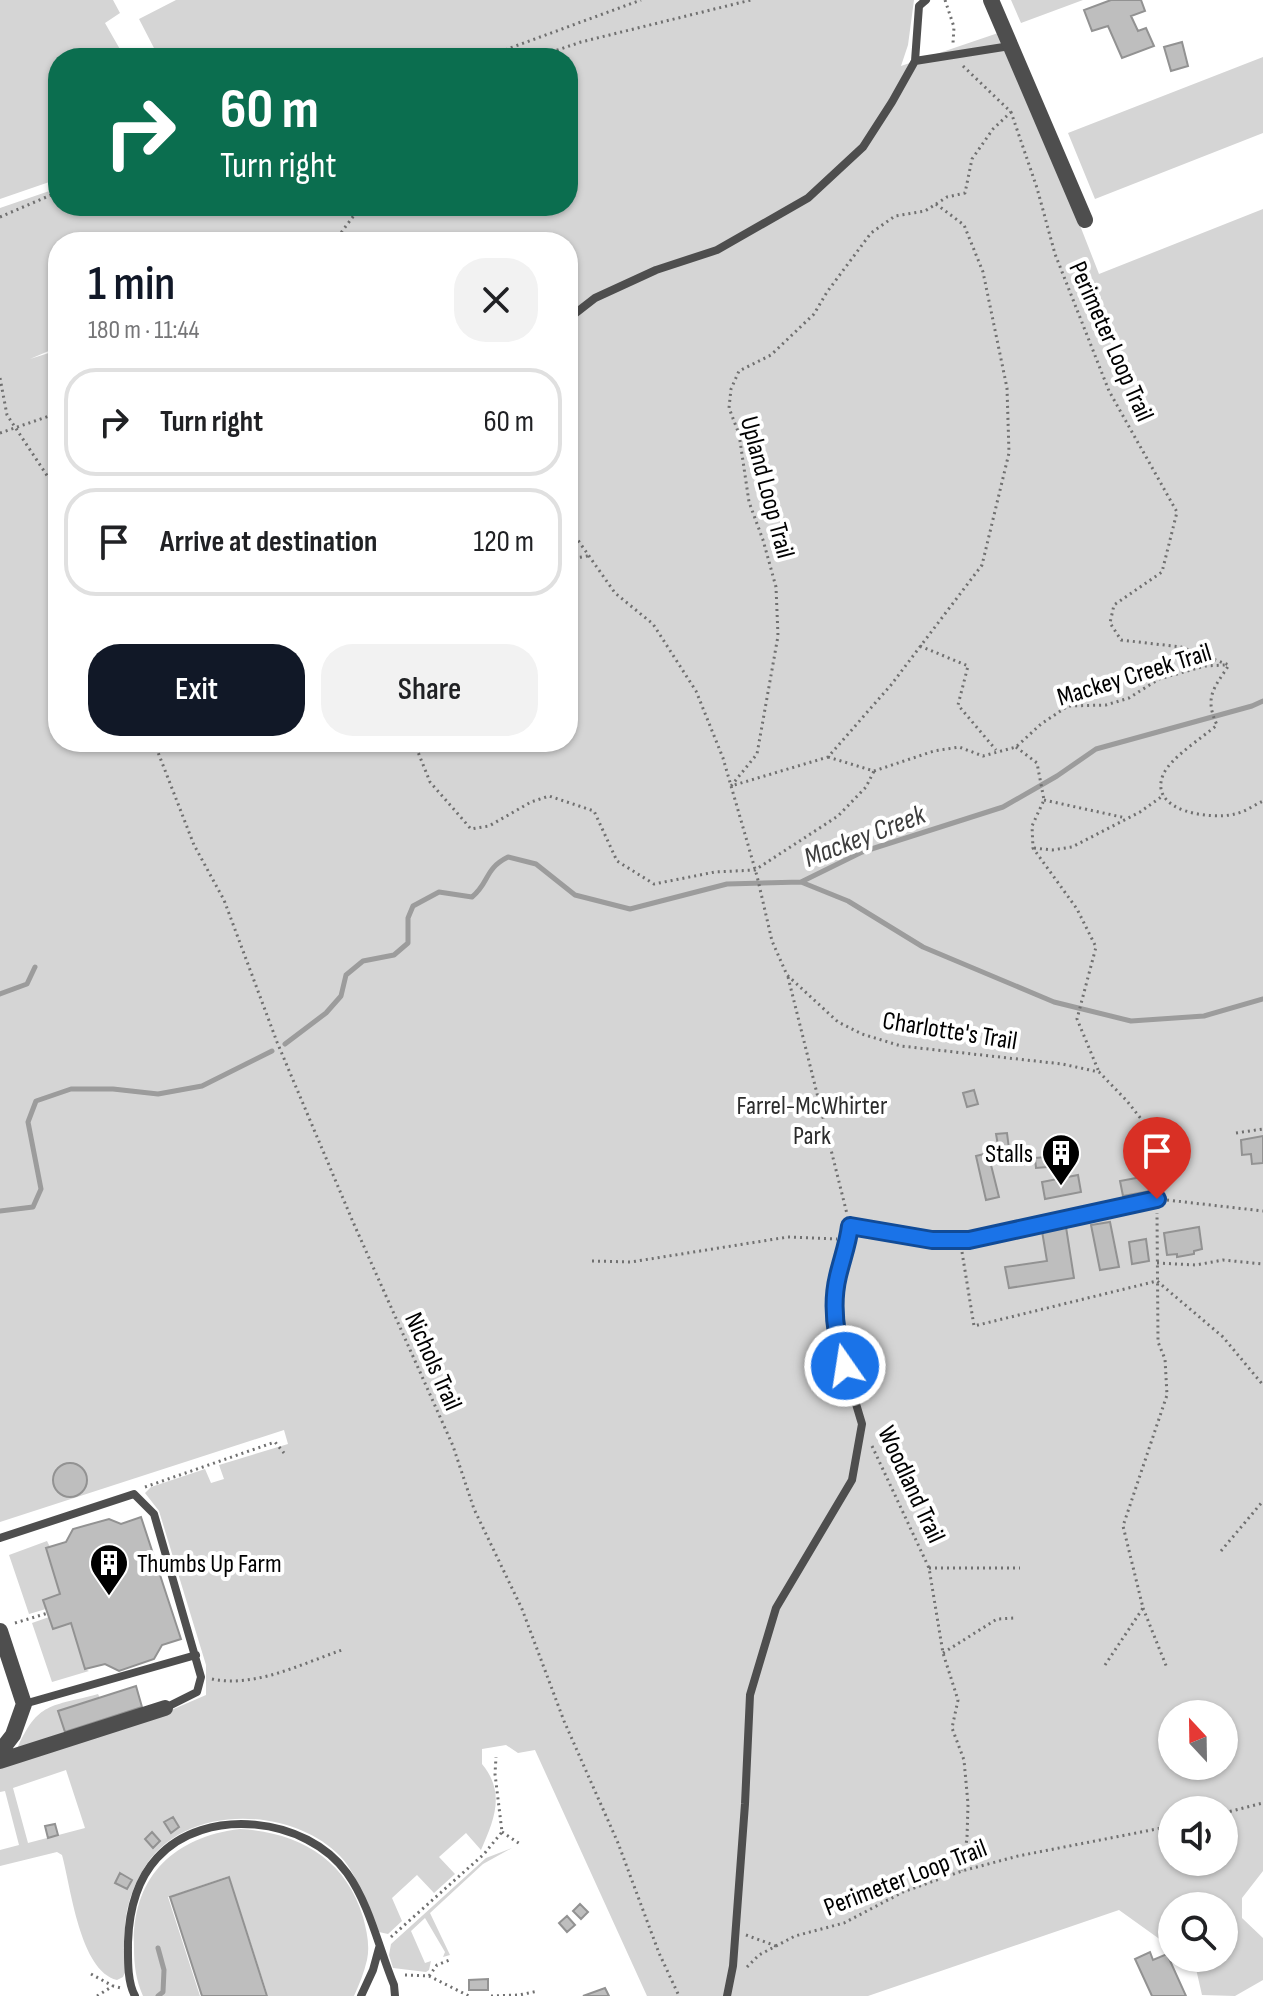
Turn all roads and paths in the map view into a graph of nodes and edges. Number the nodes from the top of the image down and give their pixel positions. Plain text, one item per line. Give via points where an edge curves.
1 (641, 0) edge
2 (751, 0) edge
3 (926, 0) edge
4 (945, 0) edge
5 (991, 0) edge
6 (1010, 46) junction
7 (510, 48) edge
8 (565, 48) edge
9 (952, 56) junction
10 (915, 61) junction
11 (1011, 112) junction
12 (48, 196) edge
13 (936, 204) junction
14 (0, 217) edge
15 (1085, 220) dead end
16 (578, 311) edge
17 (0, 378) edge
18 (48, 416) edge
19 (16, 426) junction
20 (0, 433) edge
21 (48, 476) edge
22 (578, 541) edge
23 (588, 556) junction
24 (578, 558) edge
25 (920, 646) junction
26 (1229, 665) junction
27 (1016, 747) junction
28 (997, 751) junction
29 (158, 752) edge
30 (418, 752) edge
31 (828, 757) junction
32 (874, 771) junction
33 (731, 786) junction
34 (1164, 795) junction
35 (1044, 798) junction
36 (1263, 801) edge
37 (1126, 818) junction
38 (1033, 848) junction
39 (755, 870) junction
40 (787, 975) junction
41 (1099, 1072) junction
42 (1263, 1129) edge
43 (1236, 1133) dead end
44 (1157, 1199) junction
45 (1263, 1211) edge
46 (850, 1226) junction
47 (849, 1240) junction
48 (960, 1240) junction
49 (592, 1261) dead end
50 (1157, 1263) junction
51 (1263, 1264) edge
52 (1157, 1281) junction
53 (1263, 1385) edge
54 (862, 1424) junction
55 (284, 1453) dead end
56 (134, 1494) junction
57 (1263, 1501) edge
58 (0, 1538) edge
59 (1221, 1551) dead end
60 (929, 1568) junction
61 (1020, 1568) dead end
62 (1143, 1608) junction
63 (48, 1613) dead end
64 (1015, 1618) dead end
65 (6, 1628) edge
66 (342, 1650) dead end
67 (943, 1653) junction
68 (196, 1655) junction
69 (1105, 1665) dead end
70 (1167, 1668) dead end
71 (201, 1677) junction
72 (24, 1704) junction
73 (165, 1708) joint
74 (0, 1752) edge
75 (496, 1757) dead end
76 (0, 1761) edge
77 (1263, 1803) edge
78 (1238, 1809) edge
79 (1158, 1829) edge
80 (502, 1832) junction
81 (520, 1844) dead end
82 (962, 1871) junction
83 (735, 1932) junction
84 (776, 1946) junction
85 (379, 1947) junction
86 (452, 1959) dead end
87 (91, 1974) dead end
88 (429, 1976) junction
89 (391, 1977) junction
90 (731, 1981) junction
91 (113, 1986) junction
92 (538, 1991) dead end
93 (134, 1993) edge
94 (97, 1996) edge
95 (361, 1996) edge
96 (395, 1996) edge
97 (469, 1996) edge
98 (491, 1996) edge
99 (679, 1996) edge
100 (727, 1996) edge

1 - 7 path
2 - 8 path
3 - 10 lane via 919,6
4 - 9 path via 954,27
5 - 6 street
6 - 9 lane
6 - 15 street
9 - 10 lane
9 - 11 path, Perimeter Loop Trail
10 - 16 lane via 863,147 808,198 717,250 656,270
11 - 13 path, Upland Loop Trail via 972,159 965,193
11 - 26 path, Perimeter Loop Trail via 1055,254 1109,391 1177,512 1162,572 1114,605 1110,623 1121,640 1181,647
12 - 14 path
13 - 25 path via 964,225 983,272 1007,388 1009,453 982,565
13 - 33 path, Upland Loop Trail via 895,216 871,233 814,314 771,355 739,371 731,389 729,408 739,434 749,502 776,587 778,636 757,754
17 - 19 path via 7,415
18 - 19 path
19 - 20 path
19 - 21 path
22 - 23 path, Charlotte's Trail
23 - 24 path
23 - 33 path, Charlotte's Trail via 615,593 653,624 696,691
25 - 28 path via 968,666 958,705
25 - 31 path
26 - 27 path, Mackey Creek Trail via 1159,679 1106,705 1068,706
26 - 34 path via 1211,696 1209,708 1217,725 1167,766 1161,779
27 - 28 path, Mackey Creek Trail
27 - 35 path via 1037,763
28 - 32 path, Mackey Creek Trail via 983,756 959,747 946,749
29 - 99 path, Nichols Trail via 453,1446 474,1509 522,1609
30 - 39 path via 430,782 471,829 489,826 549,796 594,811 617,861 654,884
31 - 32 path
31 - 33 path
32 - 39 path via 838,816
33 - 39 path, Charlotte's Trail
34 - 36 path via 1179,810 1200,816 1236,814
34 - 37 path
35 - 37 path
35 - 38 path via 1032,826
37 - 38 path via 1072,847
38 - 41 path via 1077,909 1096,947 1077,1019
39 - 40 path, Charlotte's Trail via 772,941
40 - 41 path, Charlotte's Trail via 838,1022 862,1034 901,1046
40 - 46 path
41 - 44 path via 1167,1152 1167,1184
42 - 43 path
44 - 45 path
44 - 48 lane
44 - 50 path
46 - 47 lane, Woodland Trail
46 - 48 lane
47 - 49 path via 788,1237 643,1260
47 - 54 lane, Woodland Trail via 837,1280 836,1337
48 - 52 path via 974,1326
50 - 51 path
50 - 52 path
52 - 53 path via 1223,1337
52 - 62 path via 1158,1342 1165,1359 1167,1395 1123,1526
54 - 60 path, Woodland Trail
54 - 83 lane via 852,1480 776,1608 750,1695
55 - 56 path via 275,1442
56 - 58 lane
56 - 68 lane via 154,1514
57 - 59 path
60 - 61 path
60 - 67 path, Woodland Trail
62 - 69 path
62 - 70 path
63 - 65 path
64 - 67 path via 997,1619
65 - 72 street
66 - 71 path via 254,1680 230,1683
67 - 82 path, Woodland Trail via 958,1700 952,1728 964,1760 967,1838
68 - 71 lane
68 - 72 lane
71 - 73 lane via 197,1692
72 - 74 street via 13,1735
73 - 76 street
75 - 80 path
77 - 78 path
79 - 82 path, Perimeter Loop Trail
80 - 81 path
80 - 85 path
82 - 84 path, Perimeter Loop Trail via 903,1892 844,1923
83 - 84 path
83 - 90 lane
84 - 90 path, Perimeter Loop Trail
85 - 89 lane
85 - 93 lane via 347,1873 323,1847 292,1832 254,1824 217,1826 174,1843 140,1884 128,1919
85 - 95 lane
86 - 88 path via 437,1965
87 - 91 path
88 - 89 path
88 - 97 path
89 - 96 lane
90 - 100 lane
91 - 93 path
91 - 94 path
92 - 98 path

